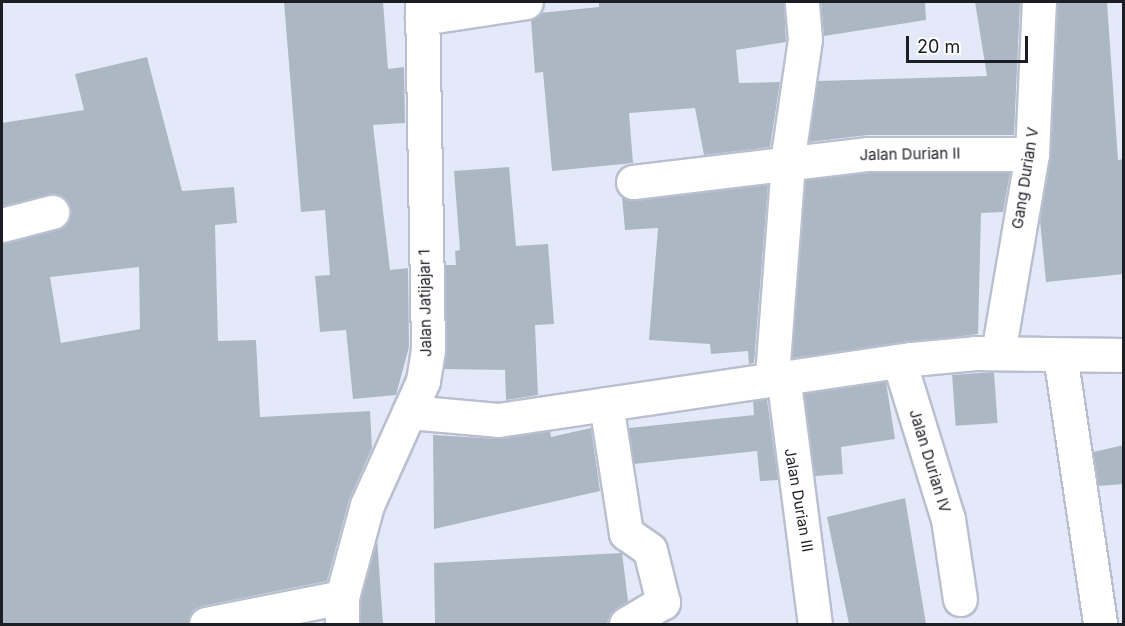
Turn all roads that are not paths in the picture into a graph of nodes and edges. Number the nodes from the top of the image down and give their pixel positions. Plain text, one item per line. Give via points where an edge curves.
1 (526, 2) edge
2 (802, 2) edge
3 (1039, 2) edge
4 (422, 10) edge
5 (1032, 154) junction
6 (788, 161) junction
7 (633, 182) dead end
8 (52, 212) dead end
9 (2, 225) edge
10 (998, 353) junction
11 (1060, 355) junction
12 (1124, 355) edge
13 (898, 361) junction
14 (778, 375) junction
15 (606, 404) junction
16 (409, 412) junction
17 (960, 599) dead end
18 (342, 611) edge
19 (206, 624) edge
20 (626, 624) edge
21 (815, 624) edge
22 (1100, 624) edge

1 - 4 street
2 - 6 street, Jalan Durian III via 805,39
3 - 5 street, Gang Durian V
4 - 16 street, Jalan Jatijajar 1 via 428,348 423,381
5 - 6 street, Jalan Durian II via 868,154
5 - 10 street, Gang Durian V
6 - 7 street, Jalan Durian II
6 - 14 street, Jalan Durian III
8 - 9 street
10 - 11 street
10 - 13 street
11 - 12 street
11 - 22 street
13 - 14 street
13 - 17 street, Jalan Durian IV via 948,519
14 - 15 street
14 - 21 street, Jalan Durian III
15 - 16 street via 498,420
15 - 20 street via 626,533 650,550 663,602
16 - 18 street, Jalan Jatijajar 1 via 367,505
18 - 19 street

